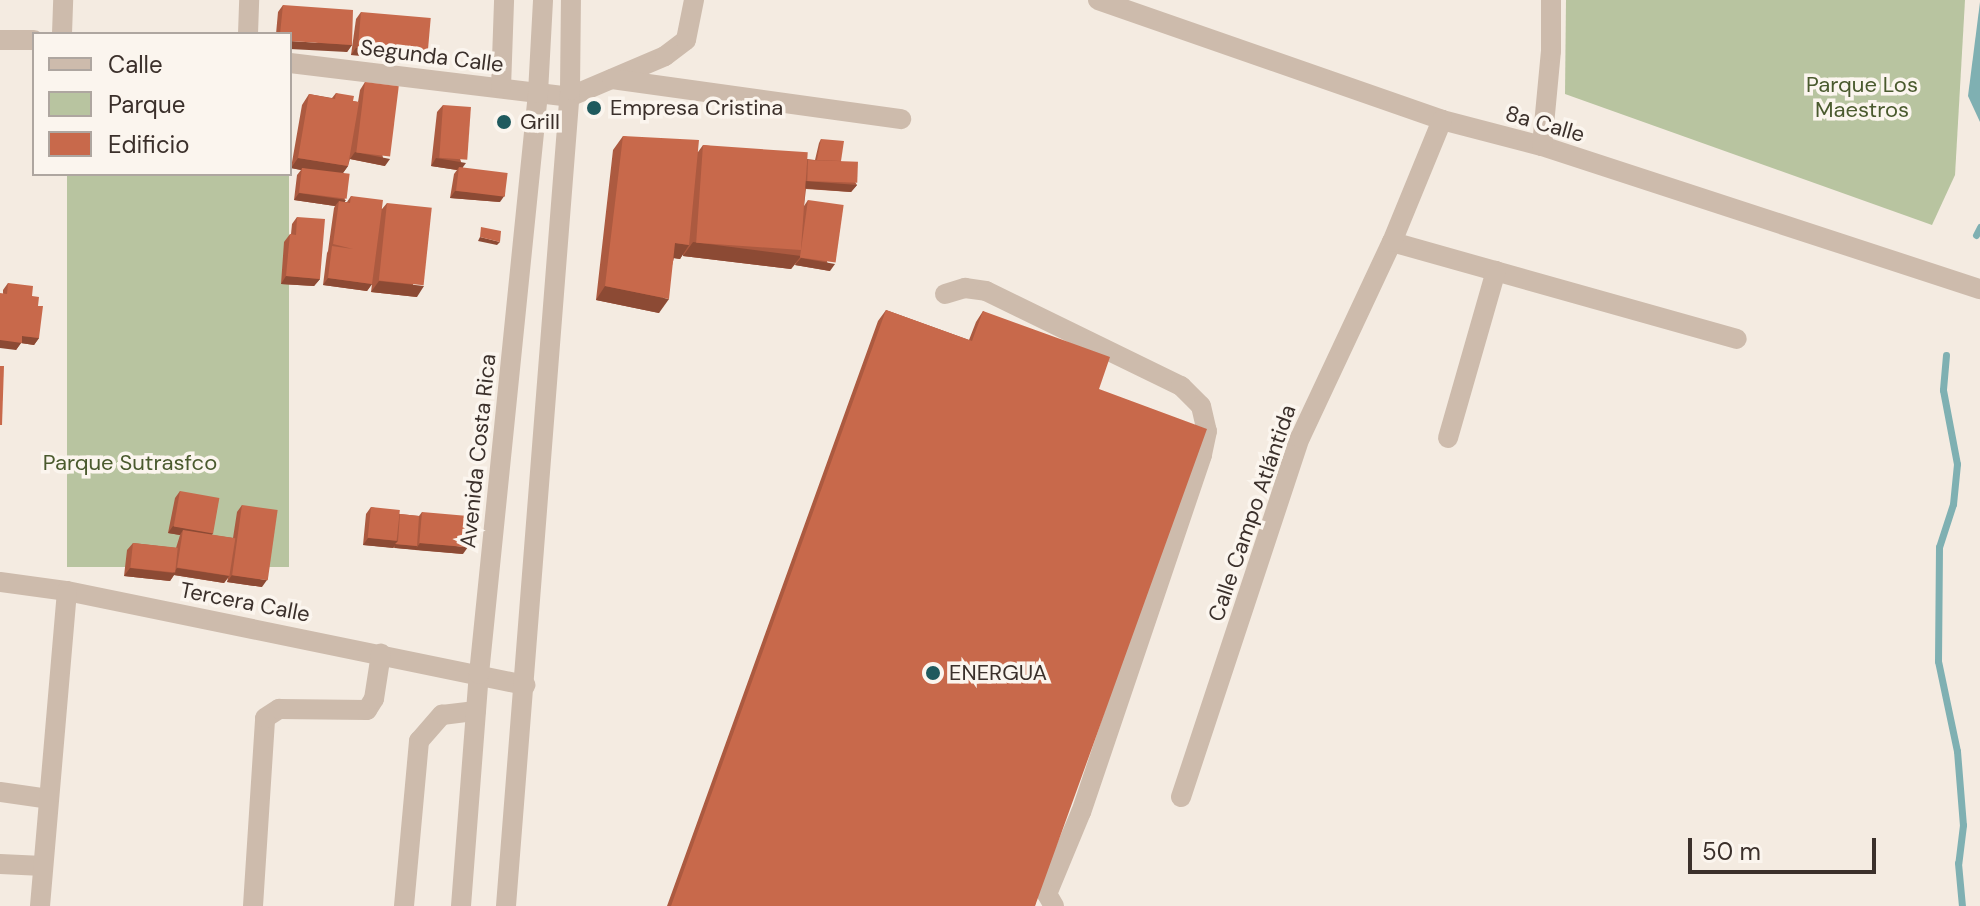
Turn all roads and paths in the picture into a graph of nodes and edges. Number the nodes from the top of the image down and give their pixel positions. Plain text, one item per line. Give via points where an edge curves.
1 (63, 0) edge
2 (249, 0) edge
3 (504, 0) edge
4 (543, 0) edge
5 (571, 0) edge
6 (694, 0) edge
7 (1098, 0) edge
8 (1551, 0) edge
9 (62, 32) edge
10 (248, 32) edge
11 (0, 40) edge
12 (32, 40) edge
13 (292, 63) edge
14 (611, 79) junction
15 (501, 88) junction
16 (538, 93) junction
17 (569, 97) junction
18 (901, 119) dead end
19 (1442, 120) junction
20 (1542, 146) junction
21 (1392, 242) junction
22 (1496, 271) junction
23 (1980, 289) edge
24 (945, 294) dead end
25 (1737, 339) dead end
26 (1448, 438) dead end
27 (0, 582) edge
28 (67, 591) junction
29 (381, 654) junction
30 (479, 674) junction
31 (525, 685) junction
32 (476, 711) junction
33 (0, 792) edge
34 (1181, 797) dead end
35 (49, 799) junction
36 (0, 864) edge
37 (43, 866) junction
38 (40, 906) edge
39 (253, 906) edge
40 (404, 906) edge
41 (461, 906) edge
42 (506, 906) edge
43 (1054, 906) edge

1 - 9 street
2 - 10 street
3 - 15 street
4 - 16 street, Avenida Costa Rica
5 - 17 street
6 - 14 street via 686,40 665,56
7 - 19 street, 8a Calle
8 - 20 street
11 - 12 street
13 - 15 street, Segunda Calle
14 - 17 street
14 - 18 street
15 - 16 street, Segunda Calle
16 - 17 street, Segunda Calle
16 - 30 street, Avenida Costa Rica
17 - 31 street
19 - 20 street, 8a Calle
19 - 21 street, Calle Campo Atlántida
20 - 23 street, 8a Calle
21 - 22 street
21 - 34 street, Calle Campo Atlántida via 1300,438
22 - 25 street
22 - 26 street
24 - 43 street via 965,288 986,291 1181,386 1201,406 1207,431 1081,812 1047,894
27 - 28 street, Tercera Calle
28 - 29 street, Tercera Calle
28 - 35 street
29 - 30 street, Tercera Calle
29 - 39 street via 374,699 367,710 279,709 265,718
30 - 31 street, Tercera Calle
30 - 32 street, Avenida Costa Rica
31 - 42 street
32 - 40 street via 442,715 419,741
32 - 41 street, Avenida Costa Rica
33 - 35 street
35 - 37 street
36 - 37 street
37 - 38 street

